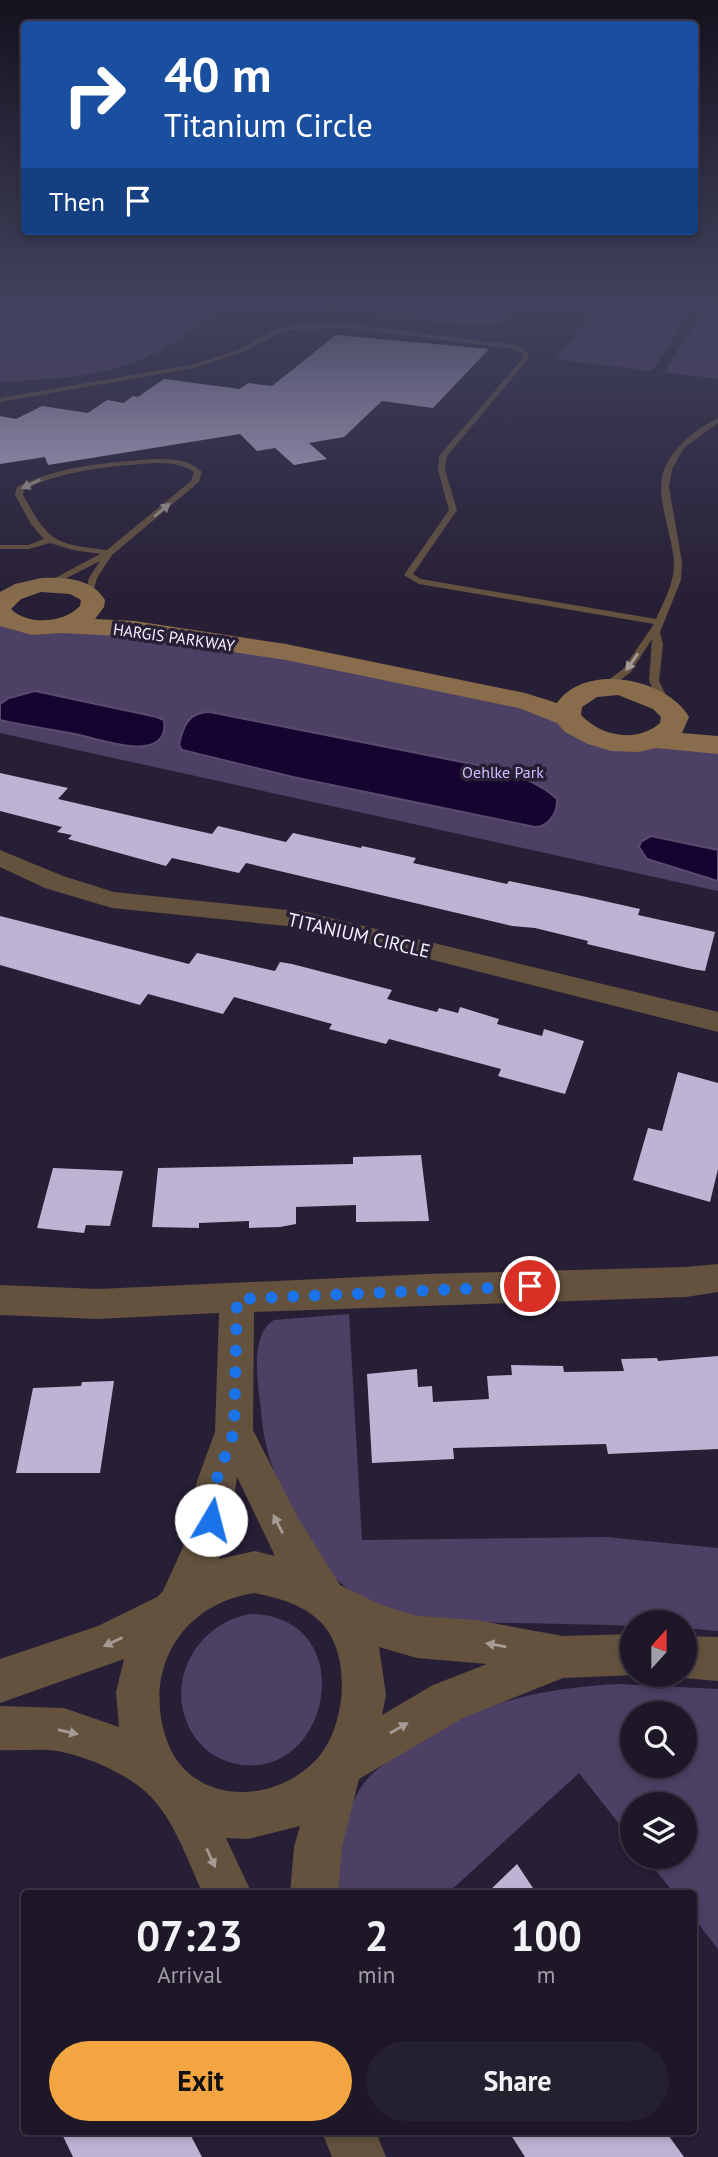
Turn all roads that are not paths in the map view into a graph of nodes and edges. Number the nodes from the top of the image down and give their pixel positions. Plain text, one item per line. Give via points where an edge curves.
1 (490, 401) edge
2 (718, 420) edge
3 (51, 540) junction
4 (0, 547) edge
5 (109, 553) junction
6 (0, 585) edge
7 (39, 586) junction
8 (91, 597) junction
9 (0, 607) edge
10 (0, 613) edge
11 (62, 625) junction
12 (657, 627) junction
13 (286, 652) junction
14 (378, 669) junction
15 (596, 689) junction
16 (669, 708) junction
17 (567, 716) junction
18 (718, 727) edge
19 (653, 739) junction
20 (718, 745) edge
21 (0, 858) edge
22 (718, 1022) edge
23 (718, 1278) edge
24 (237, 1299) junction
25 (0, 1300) edge
26 (234, 1432) junction
27 (331, 1602) junction
28 (175, 1609) junction
29 (620, 1655) edge
30 (563, 1657) junction
31 (697, 1658) edge
32 (718, 1659) edge
33 (0, 1681) edge
34 (0, 1728) edge
35 (341, 1765) junction
36 (165, 1780) junction
37 (226, 1890) edge
38 (314, 1890) edge
39 (350, 2135) edge
40 (359, 2157) edge

1 - 12 lane via 441,458 453,510 408,575 419,581
2 - 12 lane via 681,447 667,472 678,570
3 - 4 lane via 29,547
3 - 5 lane
5 -> 3 lane via 195,482 198,472 176,461 147,461 30,482 19,495 38,528
5 - 7 lane
5 - 8 lane via 93,578
6 - 7 street
7 - 8 street, HARGIS PARKWAY via 71,586
7 - 9 street via 8,597
8 - 11 street via 92,607 86,614
8 - 13 street, HARGIS PARKWAY via 110,612 265,643
10 - 11 street, HARGIS PARKWAY via 20,626
11 - 13 street, HARGIS PARKWAY via 135,629
12 -> 15 lane via 627,671
12 - 16 lane via 654,681
13 - 14 street, HARGIS PARKWAY
14 - 15 street, HARGIS PARKWAY via 409,669 503,684
14 - 17 street, HARGIS PARKWAY via 525,701
15 - 16 street, HARGIS PARKWAY via 636,690
15 - 17 street via 570,701
16 - 18 street
16 - 19 street via 674,719 671,727
17 - 19 street, HARGIS PARKWAY via 585,733 601,739 619,743
19 - 20 street
21 - 22 street, TITANIUM CIRCLE via 54,882 112,900 306,920
23 - 24 street
24 - 25 street via 97,1304
24 - 26 street
27 -> 26 street via 285,1539
26 - 28 street via 216,1481 202,1552
27 - 28 street via 300,1580 255,1572 209,1583
30 -> 27 street via 476,1641 417,1637 376,1625
27 - 35 street via 350,1625 366,1678 361,1721
28 -> 33 street via 106,1646
28 - 36 street via 148,1650 137,1695 141,1731
29 - 30 street
35 -> 30 street via 441,1705
31 - 32 street
34 -> 36 street via 53,1728 82,1735
35 - 36 street via 305,1799 257,1816 208,1810
35 - 38 street via 318,1847
36 -> 37 street via 192,1818
39 - 40 street

